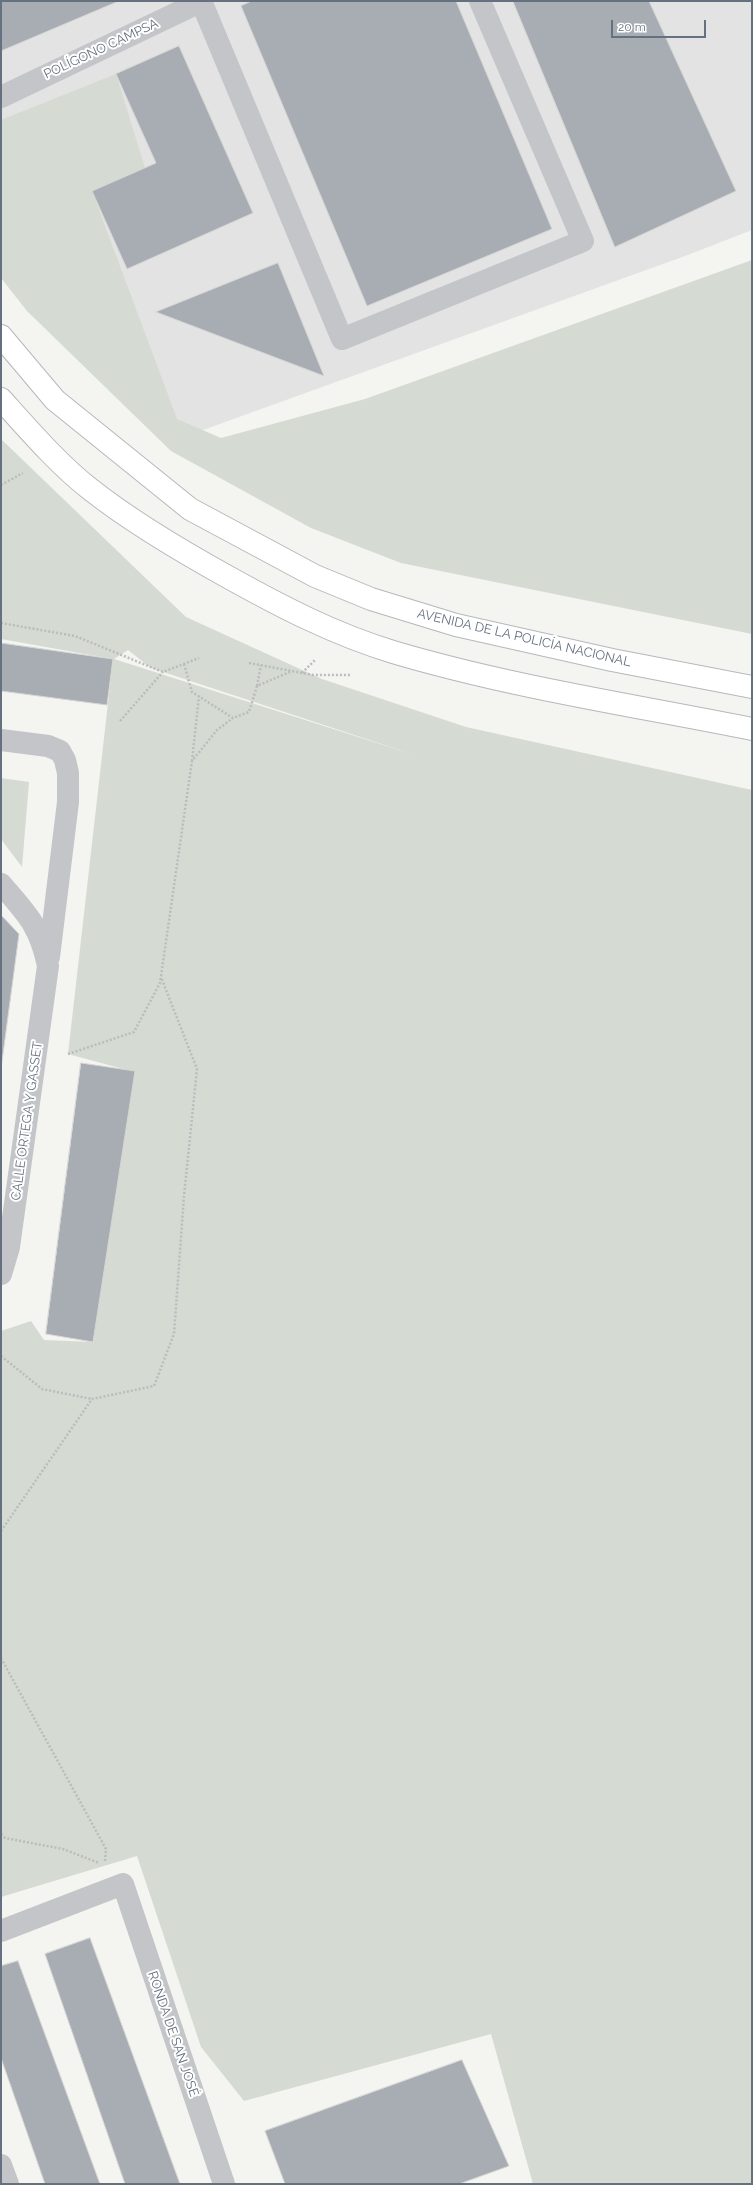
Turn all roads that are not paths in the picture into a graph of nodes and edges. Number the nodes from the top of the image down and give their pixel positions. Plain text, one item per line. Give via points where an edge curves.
1 (201, 1) edge
2 (480, 1) edge
3 (1, 97) edge
4 (1, 336) edge
5 (1, 398) edge
6 (752, 686) edge
7 (752, 728) edge
8 (1, 740) edge
9 (1, 884) edge
10 (48, 966) junction
11 (1, 1274) edge
12 (1, 1931) edge
13 (1, 2165) edge
14 (8, 2184) edge
15 (224, 2184) edge

1 - 2 street via 342,339 583,240
1 - 3 street, POLÍGONO CAMPSA
4 - 6 main road, AVENIDA DE LA POLICÍA NACIONAL via 55,400 190,509 315,576 371,599 456,625 612,660
5 - 7 main road via 28,430 89,488 175,548 292,612 338,633 393,652 521,686
8 - 10 street, CALLE ORTEGA Y GASSET via 48,746 60,751 68,773 68,802
9 - 10 street, CALLE ORTEGA Y GASSET via 36,926
10 - 11 street, CALLE ORTEGA Y GASSET via 9,1247
12 - 15 street, RONDA DE SAN JOSÉ via 123,1884
13 - 14 street

